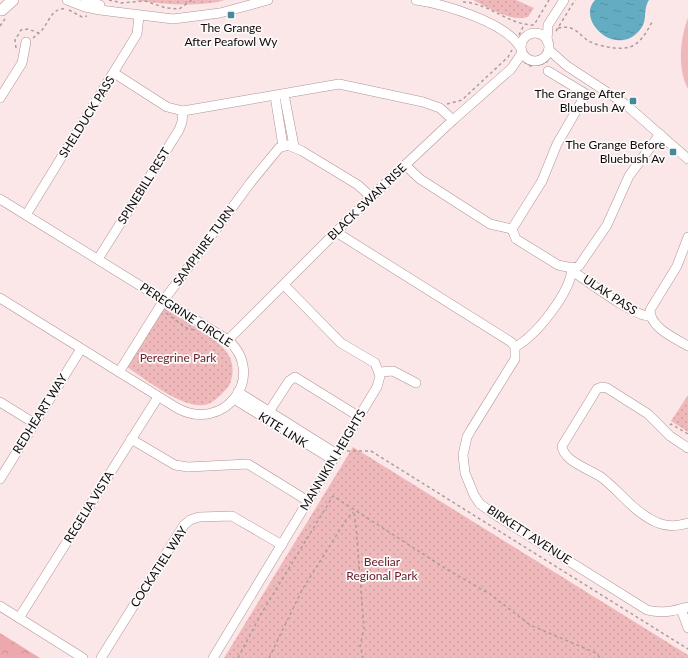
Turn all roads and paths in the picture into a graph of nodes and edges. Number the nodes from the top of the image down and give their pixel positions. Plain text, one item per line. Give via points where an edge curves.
1 (13, 0) edge
2 (67, 0) edge
3 (85, 0) edge
4 (109, 0) edge
5 (145, 0) edge
6 (192, 0) edge
7 (268, 0) edge
8 (416, 0) edge
9 (549, 0) edge
10 (564, 0) edge
11 (576, 0) edge
12 (460, 1) edge
13 (2, 7) edge
14 (452, 9) junction
15 (112, 11) junction
16 (88, 12) dead end
17 (139, 16) junction
18 (652, 22) dead end
19 (548, 25) junction
20 (558, 28) junction
21 (508, 32) junction
22 (536, 33) junction
23 (526, 35) junction
24 (26, 42) dead end
25 (548, 50) junction
26 (16, 51) dead end
27 (523, 56) junction
28 (548, 71) dead end
29 (114, 73) junction
30 (284, 94) junction
31 (586, 94) junction
32 (275, 96) junction
33 (0, 98) edge
34 (594, 99) dead end
35 (182, 111) junction
36 (453, 120) junction
37 (660, 134) junction
38 (283, 146) junction
39 (294, 146) junction
40 (688, 159) edge
41 (405, 165) junction
42 (371, 197) junction
43 (0, 199) edge
44 (26, 215) junction
45 (512, 229) junction
46 (336, 232) junction
47 (688, 237) edge
48 (98, 259) junction
49 (572, 268) junction
50 (284, 285) junction
51 (0, 298) edge
52 (164, 300) junction
53 (650, 316) junction
54 (228, 340) junction
55 (688, 346) edge
56 (515, 347) junction
57 (81, 348) junction
58 (119, 372) junction
59 (380, 372) junction
60 (416, 383) dead end
61 (236, 396) junction
62 (158, 397) junction
63 (0, 402) edge
64 (267, 415) junction
65 (358, 416) junction
66 (34, 423) junction
67 (664, 431) junction
68 (688, 434) edge
69 (131, 439) junction
70 (688, 448) edge
71 (337, 454) junction
72 (0, 478) edge
73 (308, 501) junction
74 (356, 509) junction
75 (353, 512) junction
76 (688, 523) edge
77 (282, 545) junction
78 (0, 606) edge
79 (684, 608) edge
80 (19, 618) junction
81 (688, 628) edge
82 (688, 649) edge
83 (83, 658) edge
84 (101, 658) edge
85 (213, 658) edge
86 (238, 658) edge
87 (269, 658) edge
88 (364, 658) edge
89 (600, 658) edge

1 - 13 main road
2 - 15 street via 85,7
3 - 15 street
4 - 5 path via 122,3
5 - 6 path via 166,8 178,9
7 - 17 street via 220,13 188,18
8 - 14 street
9 - 12 path via 534,25 524,25 485,7
10 - 19 street
11 - 20 path
12 - 14 street
14 - 21 street via 480,18
15 - 17 street
16 - 26 path via 85,17 64,8 55,11 46,28 39,33 28,29 18,33 15,40
17 - 29 street, SHELDUCK PASS via 137,34
18 - 20 path via 645,36 633,47 617,48 592,43 580,32 567,26
19 - 22 street
19 - 25 street
20 - 25 path
21 - 23 street
21 - 27 street
22 - 23 street
22 - 25 street via 543,35
23 - 27 street, BLACK SWAN RISE via 523,38
24 - 33 street via 22,63
25 - 27 street
25 - 27 path via 546,63 530,66
25 - 37 street via 567,66 626,104
27 - 36 street, BLACK SWAN RISE
28 - 31 street
29 - 35 street via 167,106
29 - 44 street, SHELDUCK PASS
30 - 32 street
30 - 36 street via 346,85 423,102 440,108
30 - 39 street
31 - 34 street
31 - 45 street via 557,144 542,181
32 - 35 street
32 - 38 street
35 - 48 street, SPINEBILL REST via 179,130
36 - 41 street, BLACK SWAN RISE
37 - 40 street
37 - 49 street via 629,176 607,225 582,264
38 - 39 street
38 - 52 street, SAMPHIRE TURN via 273,153
39 - 42 street via 358,185
41 - 42 street, BLACK SWAN RISE
41 - 45 street via 420,179 490,224
42 - 46 street, BLACK SWAN RISE
43 - 44 street, PEREGRINE CIRCLE
44 - 48 street, PEREGRINE CIRCLE
45 - 49 street via 514,237 520,242 558,265
46 - 50 street, BLACK SWAN RISE
46 - 56 street via 511,342
47 - 53 street via 681,259 652,305
48 - 52 street, PEREGRINE CIRCLE
49 - 53 street, ULAK PASS via 578,275 634,311
49 - 56 street via 572,278 559,300 528,338
50 - 54 street, BLACK SWAN RISE
50 - 59 street via 341,343 374,363
51 - 57 street
52 - 54 street, PEREGRINE CIRCLE
52 - 58 street, SAMPHIRE TURN
53 - 55 street via 657,326
54 - 61 street, PEREGRINE CIRCLE via 238,352 243,365 243,379
56 - 79 street, BIRKETT AVENUE via 515,359 471,430 465,446 465,474 474,495 480,504 497,516 647,610 661,613
57 - 58 street
57 - 66 street, REDHEART WAY
58 - 62 street
59 - 60 street via 393,371
59 - 65 street, MANNIKIN HEIGHTS via 377,387
61 - 62 street via 217,412 209,415 183,412
61 - 64 street, KITE LINK
62 - 69 street, REGELIA VISTA
63 - 66 street
64 - 65 street via 288,381 295,377
64 - 71 street, KITE LINK
65 - 71 street, MANNIKIN HEIGHTS
66 - 72 street, REDHEART WAY
67 - 68 path via 671,424
67 - 70 street
67 - 76 street via 648,414 602,387 597,389 564,441 562,450 568,457 606,481 630,505 656,522 673,526
69 - 73 street via 176,465 188,467 248,464
69 - 80 street, REGELIA VISTA
71 - 73 street, MANNIKIN HEIGHTS
71 - 82 path via 371,451
73 - 77 street, MANNIKIN HEIGHTS
74 - 75 path
74 - 86 path via 333,496 261,614
74 - 89 path via 383,530 490,594 530,625 596,653
75 - 87 path via 302,590
75 - 88 path via 364,629 360,646
77 - 84 street, COCKATIEL WAY via 232,516 212,515 190,520
77 - 85 street, MANNIKIN HEIGHTS
78 - 80 street
79 - 81 street
80 - 83 street

